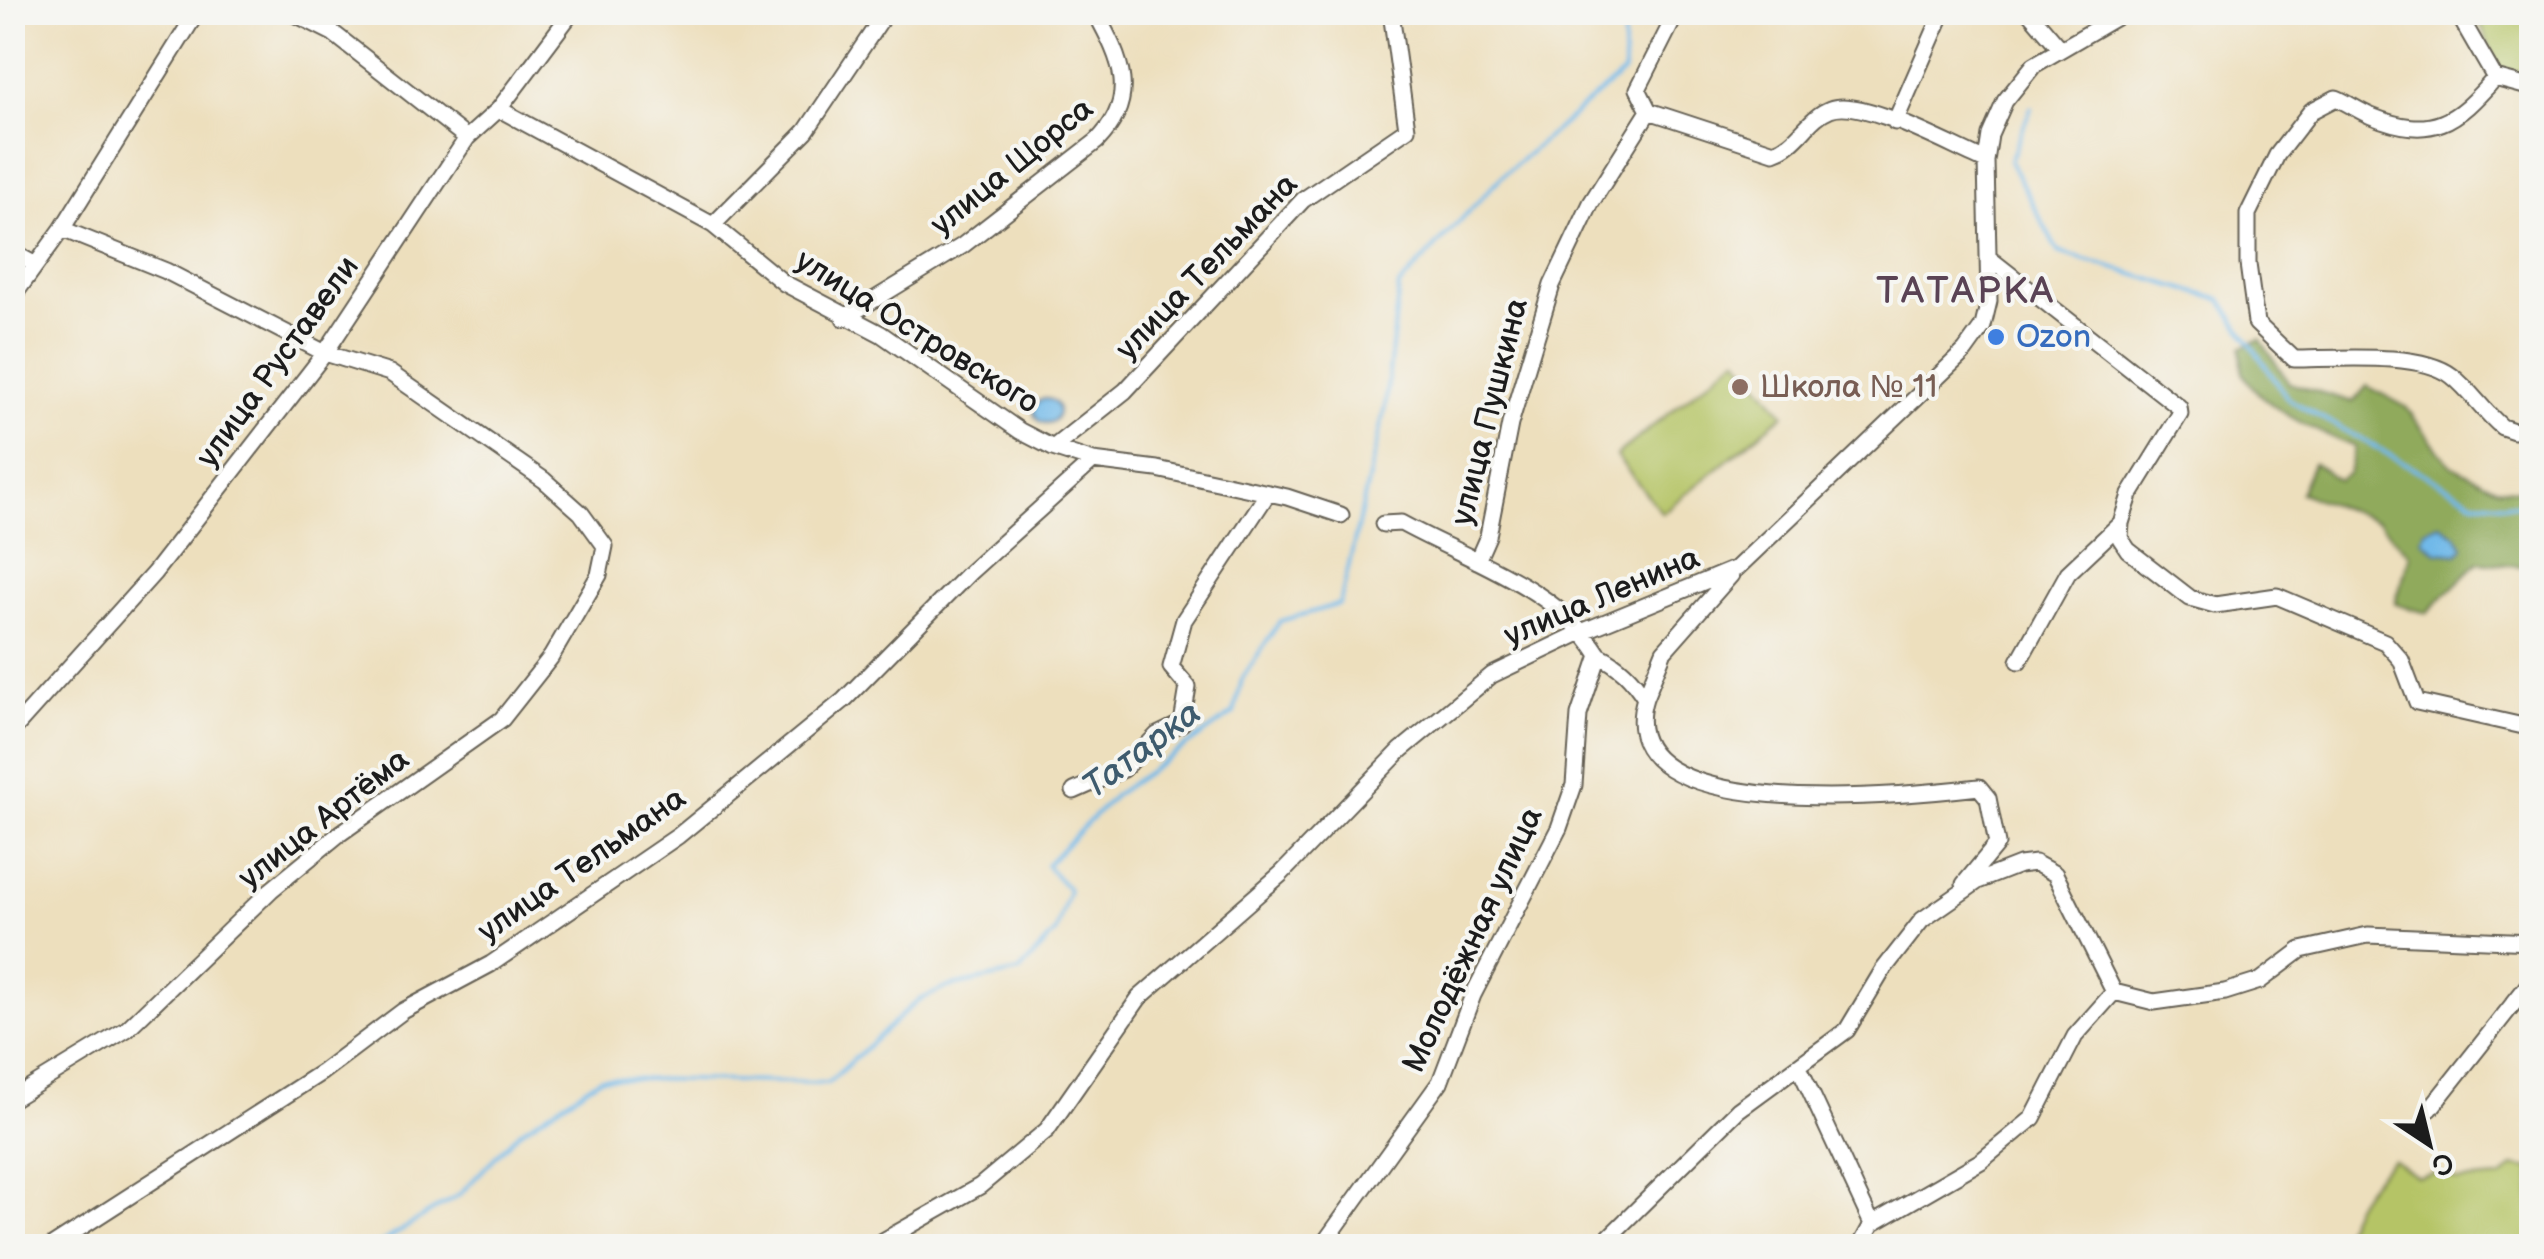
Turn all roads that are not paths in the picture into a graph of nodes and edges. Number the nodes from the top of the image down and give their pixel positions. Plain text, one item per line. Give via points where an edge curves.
1 (197, 12) edge
2 (291, 12) edge
3 (572, 12) edge
4 (886, 12) edge
5 (1096, 12) edge
6 (1390, 12) edge
7 (1676, 12) edge
8 (1944, 12) edge
9 (2028, 12) edge
10 (2125, 12) edge
11 (2457, 12) edge
12 (2060, 48) junction
13 (2495, 78) junction
14 (2532, 88) edge
15 (499, 109) junction
16 (1648, 111) junction
17 (1895, 122) junction
18 (467, 138) junction
19 (1986, 161) junction
20 (713, 225) junction
21 (62, 229) junction
22 (12, 252) edge
23 (1990, 259) junction
24 (36, 265) junction
25 (12, 298) edge
26 (844, 318) junction
27 (326, 353) junction
28 (2532, 428) edge
29 (1053, 448) junction
30 (1092, 461) junction
31 (1268, 493) junction
32 (1341, 516) dead end
33 (2121, 523) junction
34 (1383, 524) dead end
35 (1477, 561) junction
36 (1737, 568) junction
37 (1584, 631) junction
38 (1599, 654) junction
39 (2019, 660) dead end
40 (1645, 698) junction
41 (2532, 728) edge
42 (12, 732) edge
43 (1074, 791) dead end
44 (1952, 897) junction
45 (2532, 942) edge
46 (2532, 980) edge
47 (2114, 992) junction
48 (1798, 1067) junction
49 (12, 1100) edge
50 (2430, 1109) dead end
51 (1872, 1224) junction
52 (52, 1246) edge
53 (874, 1246) edge
54 (1322, 1246) edge
55 (1600, 1246) edge
56 (1860, 1246) edge

1 - 21 street
2 - 18 street via 333,34
3 - 15 street, улица Руставели
4 - 20 street via 806,130
5 - 26 street, улица Щорса via 1121,73 1125,99 1116,122 962,246
6 - 29 street, улица Тельмана via 1406,129 1303,200 1125,391
7 - 16 street via 1638,89
8 - 17 street
9 - 12 street
10 - 12 street, улица Ленина
11 - 13 street
12 - 19 street, улица Ленина via 2034,65 2005,101
13 - 14 street
13 - 28 street via 2447,125 2387,122 2336,98 2311,111 2277,154 2248,214 2248,264 2256,323 2294,359 2377,359 2450,374 2502,427
15 - 18 street, улица Руставели
15 - 20 street, улица Островского
16 - 17 street via 1774,152 1838,106
16 - 35 street, улица Пушкина via 1591,202 1552,285
17 - 19 street
18 - 27 street, улица Руставели
19 - 23 street, улица Ленина
20 - 26 street, улица Островского via 784,283
21 - 24 street
21 - 27 street via 166,271
22 - 24 street
23 - 33 street via 2179,407
23 - 36 street, улица Ленина via 1983,326 1965,351
24 - 25 street
26 - 29 street, улица Островского via 881,334
27 - 42 street, улица Руставели via 154,573
27 - 49 street, улица Артёма via 390,373 544,480 599,534 605,546 598,576 534,684 502,719 338,835 128,1029
29 - 30 street, улица Островского
30 - 31 street, улица Островского
30 - 52 street, улица Тельмана via 844,700 678,836
31 - 32 street, улица Островского
31 - 43 street via 1184,620 1172,667 1188,687 1182,723 1157,735 1124,769
33 - 39 street via 2068,573
33 - 41 street via 2128,550 2190,598 2216,606 2276,596 2385,642 2401,660 2417,702
34 - 35 street via 1401,523
35 - 37 street via 1534,592
36 - 37 street, улица Ленина
36 - 40 street via 1664,651
37 - 38 street
37 - 53 street, улица Ленина via 1492,675 1400,750 1281,874 1139,998 1047,1130 980,1186
38 - 40 street via 1628,674
38 - 54 street, Молодёжная улица via 1579,715 1574,785 1559,828 1472,995 1440,1082
40 - 44 street via 1638,726 1650,752 1682,778 1704,784 1872,797 1979,787 1988,798 1997,844
44 - 47 street via 2008,868 2046,867 2064,884
44 - 48 street via 1922,920 1847,1030
45 - 47 street via 2368,936 2301,950 2260,981 2225,992 2154,1002
46 - 50 street
47 - 51 street via 2075,1036 2033,1118 1981,1161
48 - 51 street
48 - 55 street via 1738,1110
51 - 56 street

